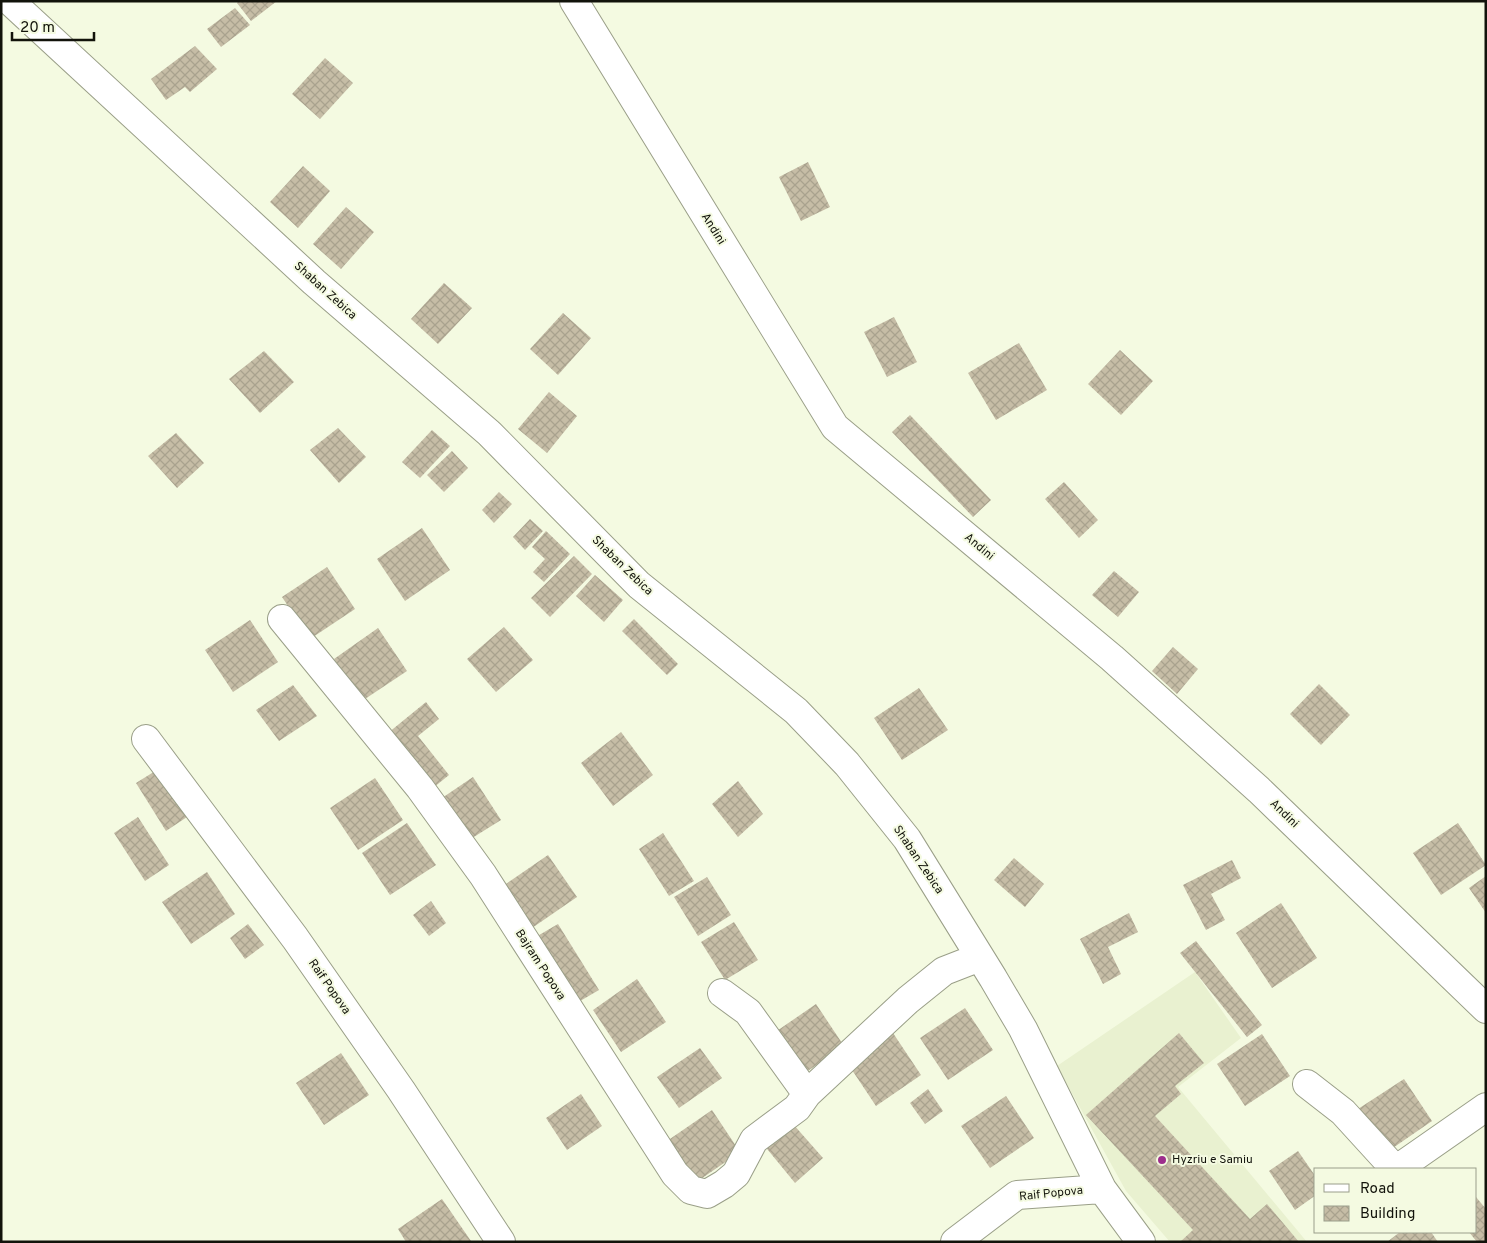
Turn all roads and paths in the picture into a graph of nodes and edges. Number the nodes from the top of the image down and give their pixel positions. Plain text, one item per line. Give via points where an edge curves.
1 (10, 1) edge
2 (574, 1) edge
3 (282, 619) dead end
4 (146, 739) dead end
5 (980, 957) junction
6 (722, 993) dead end
7 (1486, 1009) edge
8 (1308, 1084) dead end
9 (807, 1094) junction
10 (1486, 1107) edge
11 (1395, 1168) edge
12 (1397, 1168) edge
13 (1102, 1189) junction
14 (501, 1242) edge
15 (955, 1242) edge
16 (1141, 1242) edge

1 - 5 street, Shaban Zebica via 314,282 489,433 639,585 796,711 847,764 907,839
2 - 7 street, Andini via 835,427 1112,658 1259,790
3 - 9 street, Bajram Popova via 420,788 483,875 675,1174 691,1190 707,1194 724,1184 736,1174 754,1140 797,1108
4 - 14 street, Raif Popova via 300,946 401,1090
5 - 9 street, Bajram Popova via 944,971
5 - 13 street, Shaban Zebica via 1023,1029
6 - 9 street via 748,1012
8 - 11 street via 1343,1112
10 - 12 street
13 - 15 street, Raif Popova via 1017,1195
13 - 16 street, Shaban Zebica

